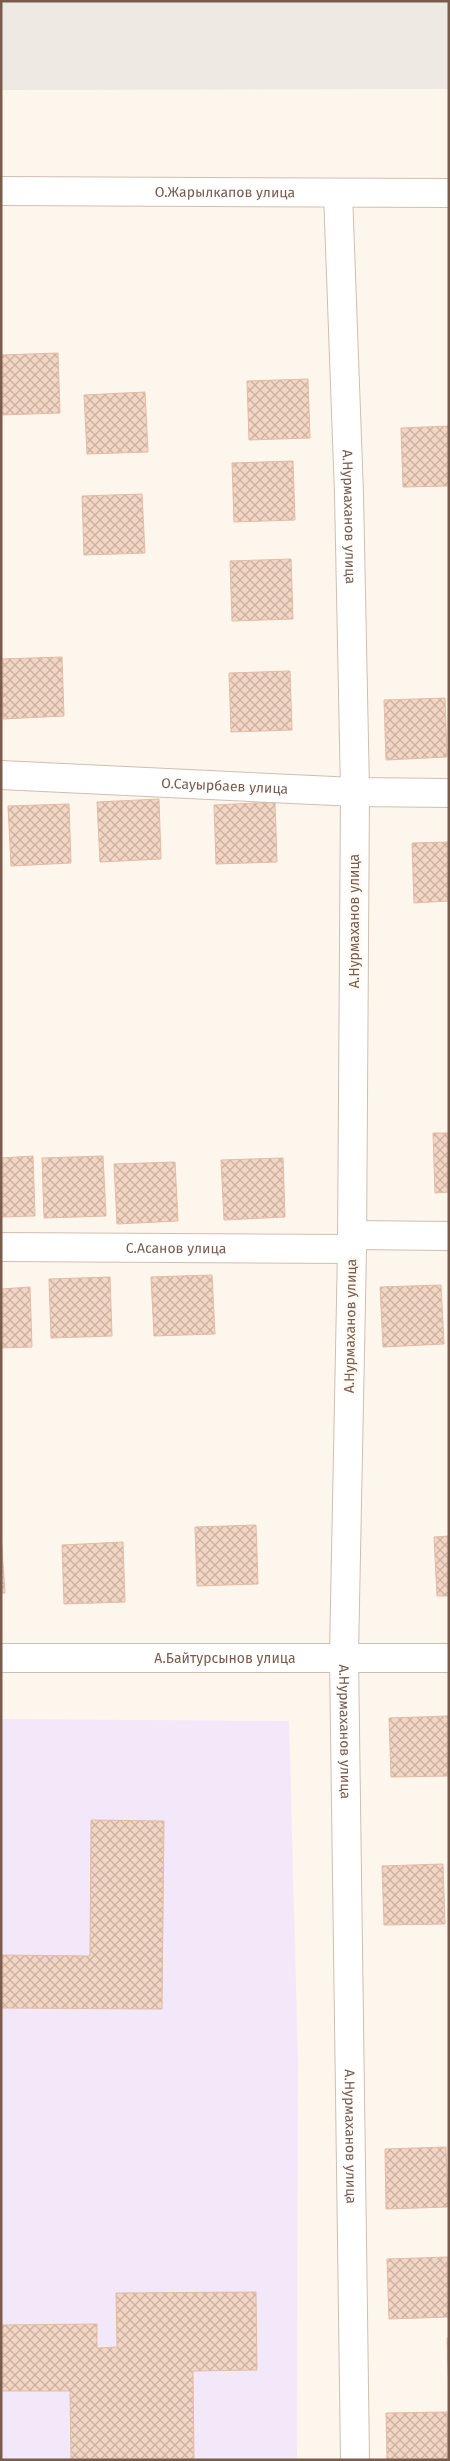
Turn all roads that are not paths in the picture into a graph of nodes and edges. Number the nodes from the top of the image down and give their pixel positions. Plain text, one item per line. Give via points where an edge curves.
1 (1, 191) edge
2 (338, 193) junction
3 (449, 193) edge
4 (1, 775) edge
5 (354, 792) junction
6 (449, 793) edge
7 (449, 1236) edge
8 (352, 1242) junction
9 (1, 1247) edge
10 (344, 1656) junction
11 (1, 1658) edge
12 (449, 1658) edge
13 (355, 2460) edge

1 - 2 street, О.Жарылкапов улица
2 - 3 street, О.Жарылкапов улица
2 - 5 street, А.Нурмаханов улица via 349,494
4 - 5 street, О.Сауырбаев улица
5 - 6 street, О.Сауырбаев улица
5 - 8 street, А.Нурмаханов улица
7 - 8 street, С.Асанов улица
8 - 9 street, С.Асанов улица
8 - 10 street, А.Нурмаханов улица
10 - 11 street, А.Байтурсынов улица
10 - 12 street, А.Байтурсынов улица
10 - 13 street, А.Нурмаханов улица

